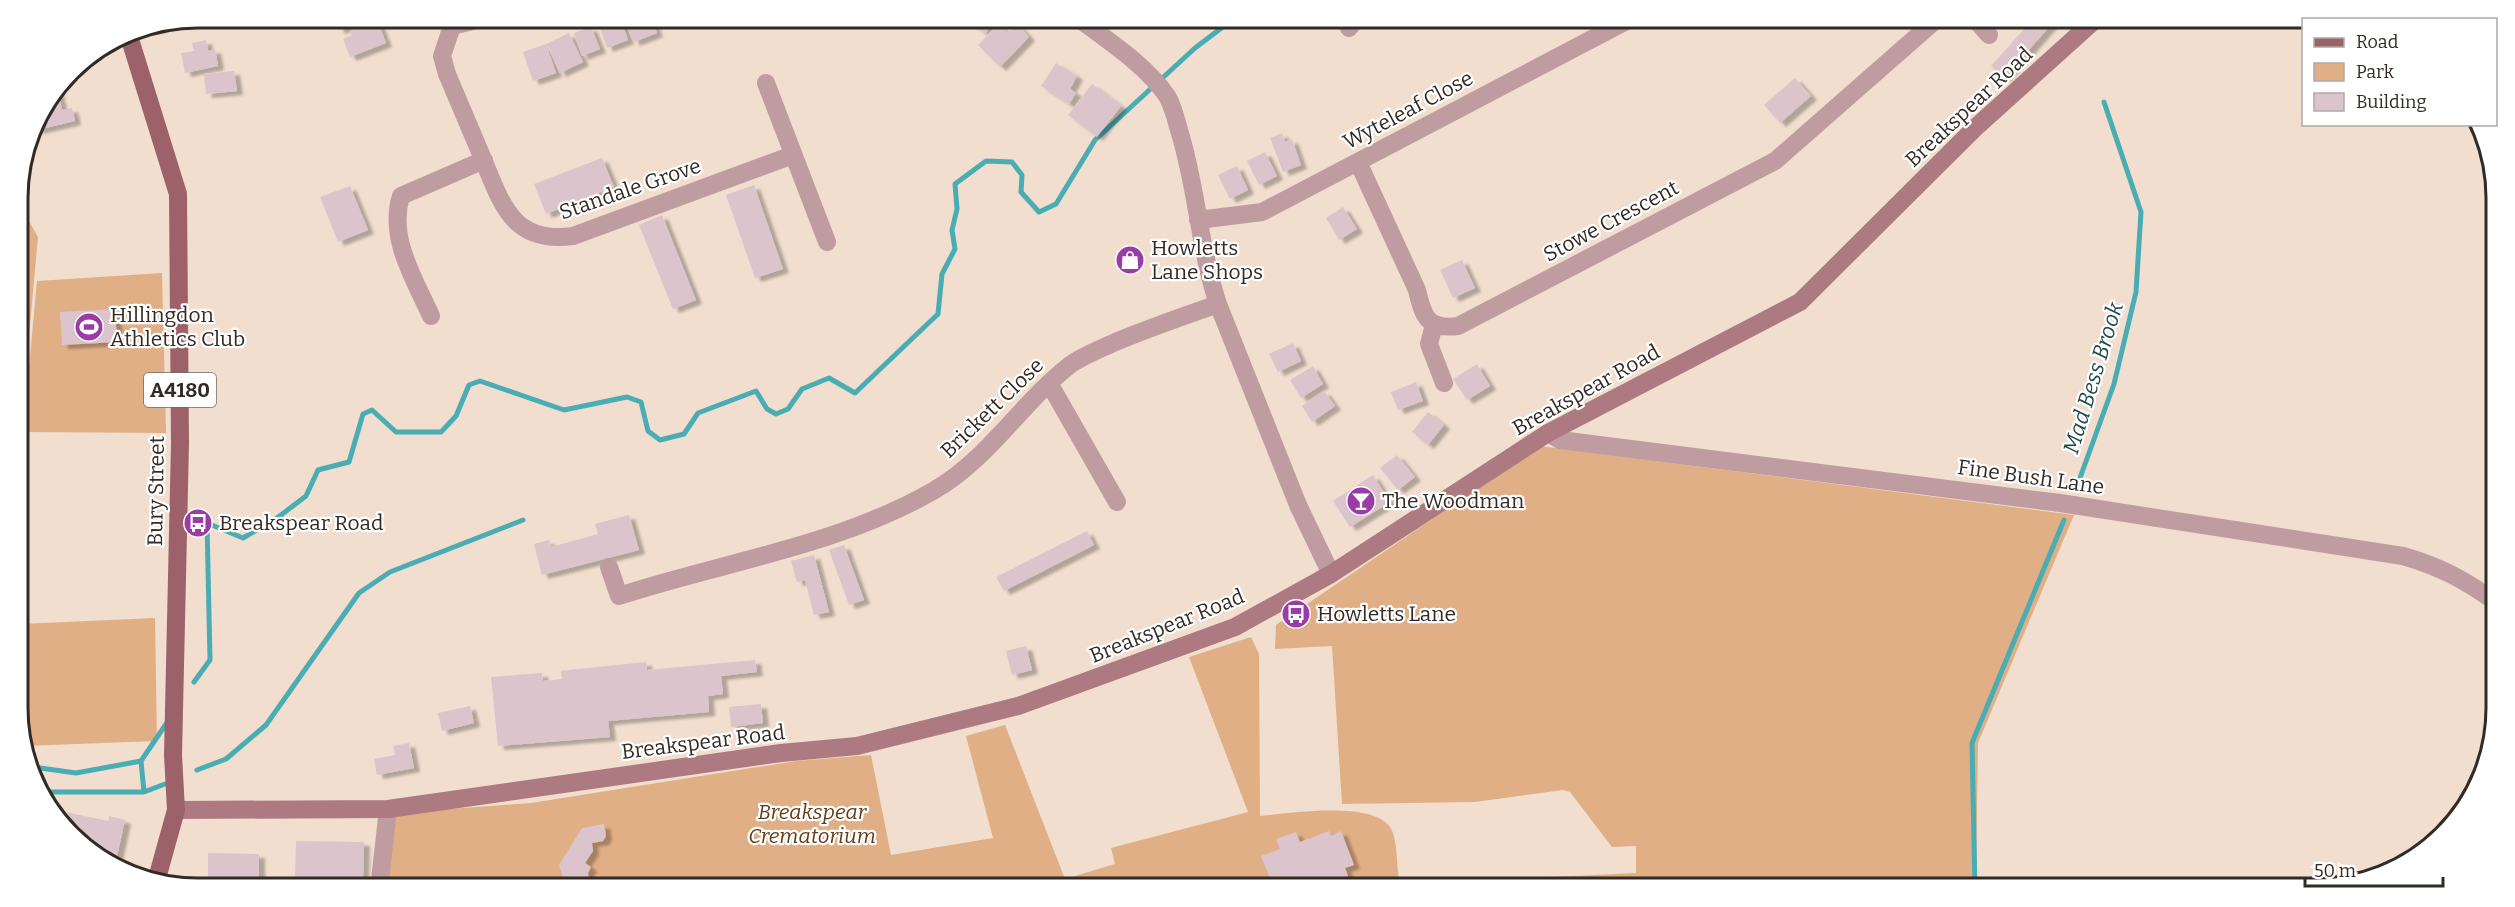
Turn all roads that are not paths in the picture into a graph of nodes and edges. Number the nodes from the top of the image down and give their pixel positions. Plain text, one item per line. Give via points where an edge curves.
1 (1612, 28) edge
2 (1926, 28) edge
3 (1983, 28) edge
4 (2086, 28) edge
5 (445, 29) edge
6 (1090, 29) edge
7 (1989, 35) dead end
8 (131, 42) edge
9 (766, 83) dead end
10 (793, 155) junction
11 (484, 160) junction
12 (1358, 162) junction
13 (1198, 220) junction
14 (827, 242) dead end
15 (1218, 304) junction
16 (431, 316) dead end
17 (1434, 325) junction
18 (1049, 383) junction
19 (1444, 383) dead end
20 (1548, 433) junction
21 (1117, 502) dead end
22 (609, 567) dead end
23 (1331, 574) junction
24 (2486, 595) edge
25 (388, 809) junction
26 (176, 810) junction
27 (158, 874) edge
28 (381, 878) edge

1 - 12 street, Wyteleaf Close
2 - 17 street, Stowe Crescent via 1775,161 1458,326
3 - 7 street
4 - 20 street, Breakspear Road via 1975,128 1800,302
5 - 11 street, Standale Grove via 444,65
6 - 13 street via 1147,75 1172,106 1185,149
8 - 26 main road, Bury Street / A4180 via 178,194 180,443 173,755
9 - 10 street
10 - 11 street, Standale Grove via 573,236 555,239 534,233 507,214
10 - 14 street
11 - 16 street via 401,196 396,210 401,249
12 - 13 street, Wyteleaf Close via 1262,212
12 - 17 street via 1417,290 1422,313
13 - 15 street
15 - 18 street, Brickett Close via 1103,348 1072,363
15 - 23 street via 1298,506
17 - 19 street via 1429,344
18 - 21 street
18 - 22 street, Brickett Close via 969,466 936,490 896,511 818,539 618,596
20 - 23 street, Breakspear Road
20 - 24 street, Fine Bush Lane via 1560,440 2060,503 2403,556 2437,566
23 - 25 street, Breakspear Road via 1235,627 1149,661 980,716 857,746 781,753
25 - 26 street, Breakspear Road
25 - 28 street
26 - 27 main road, Bury Street / A4180

